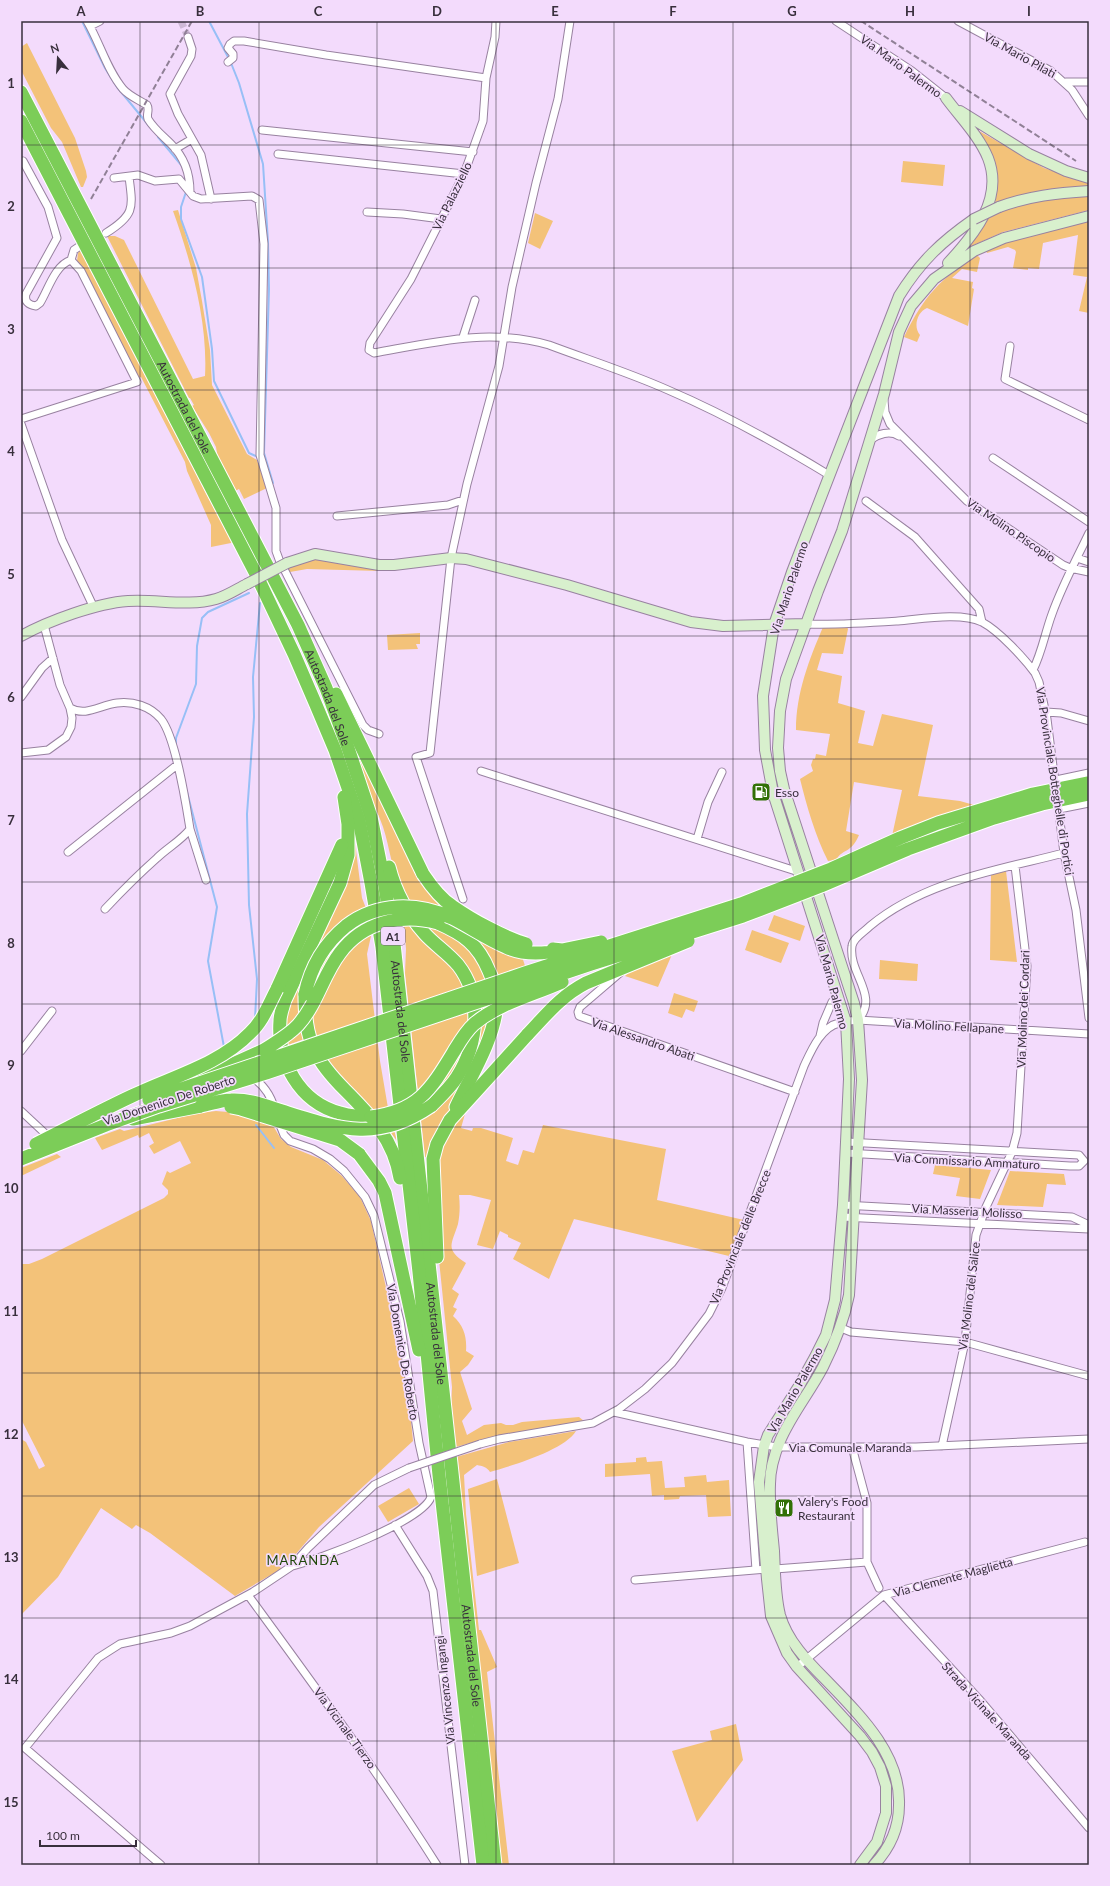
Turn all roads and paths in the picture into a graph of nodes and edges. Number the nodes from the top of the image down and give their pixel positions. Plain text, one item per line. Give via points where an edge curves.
1 (100, 21) edge
2 (496, 21) edge
3 (570, 21) edge
4 (836, 21) edge
5 (958, 21) edge
6 (89, 23) edge
7 (188, 37) tunnel mouth
8 (230, 60) dead end
9 (486, 78) junction
10 (1066, 82) junction
11 (1089, 82) edge
12 (21, 92) edge
13 (946, 98) junction
14 (1089, 116) edge
15 (21, 121) edge
16 (262, 130) dead end
17 (192, 139) junction
18 (175, 149) junction
19 (473, 152) junction
20 (278, 154) dead end
21 (23, 161) dead end
22 (464, 174) junction
23 (129, 177) junction
24 (114, 178) dead end
25 (1089, 178) edge
26 (188, 189) junction
27 (1089, 191) edge
28 (211, 200) junction
29 (367, 212) dead end
30 (1089, 216) edge
31 (441, 219) junction
32 (106, 233) dead end
33 (80, 246) dead end
34 (71, 260) junction
35 (934, 279) junction
36 (475, 300) dead end
37 (463, 337) junction
38 (502, 338) junction
39 (1010, 346) dead end
40 (884, 394) junction
41 (21, 419) edge
42 (1089, 420) edge
43 (21, 424) edge
44 (902, 438) junction
45 (870, 440) junction
46 (993, 458) dead end
47 (829, 475) junction
48 (463, 500) junction
49 (866, 501) dead end
50 (337, 516) dead end
51 (1089, 522) edge
52 (1089, 533) edge
53 (451, 558) junction
54 (1077, 558) junction
55 (1089, 562) edge
56 (284, 565) junction
57 (1070, 568) junction
58 (1089, 572) edge
59 (94, 608) junction
60 (982, 622) junction
61 (807, 624) junction
62 (44, 625) junction
63 (298, 625) junction
64 (774, 625) junction
65 (21, 636) edge
66 (53, 658) junction
67 (1033, 670) junction
68 (21, 697) edge
69 (316, 705) junction
70 (70, 708) junction
71 (1046, 712) junction
72 (1089, 721) edge
73 (379, 734) dead end
74 (21, 753) edge
75 (177, 765) junction
76 (481, 771) dead end
77 (722, 772) dead end
78 (1089, 773) edge
79 (1056, 780) junction
80 (1089, 782) edge
81 (1089, 794) edge
82 (1089, 803) edge
83 (1058, 809) junction
84 (371, 817) junction
85 (348, 824) junction
86 (190, 829) junction
87 (697, 839) junction
88 (68, 852) dead end
89 (1064, 853) junction
90 (1015, 866) junction
91 (799, 872) junction
92 (206, 880) dead end
93 (463, 899) dead end
94 (105, 909) dead end
95 (743, 916) junction
96 (644, 926) dead end
97 (673, 926) junction
98 (562, 950) junction
99 (591, 964) junction
100 (832, 1002) dead end
101 (52, 1011) dead end
102 (1089, 1018) edge
103 (858, 1020) junction
104 (846, 1022) junction
105 (1024, 1030) junction
106 (1089, 1034) edge
107 (820, 1037) junction
108 (21, 1051) edge
109 (174, 1092) junction
110 (795, 1092) junction
111 (201, 1106) junction
112 (21, 1111) edge
113 (450, 1120) junction
114 (106, 1125) junction
115 (53, 1141) junction
116 (847, 1142) junction
117 (859, 1142) junction
118 (36, 1144) junction
119 (21, 1150) edge
120 (1012, 1152) junction
121 (846, 1153) junction
122 (859, 1154) junction
123 (21, 1155) edge
124 (21, 1159) edge
125 (1086, 1161) edge
126 (1006, 1163) junction
127 (843, 1205) junction
128 (855, 1205) junction
129 (984, 1212) junction
130 (842, 1216) junction
131 (855, 1217) junction
132 (980, 1223) junction
133 (1089, 1225) edge
134 (1089, 1229) edge
135 (419, 1272) junction
136 (841, 1328) junction
137 (965, 1342) junction
138 (440, 1356) junction
139 (1089, 1376) edge
140 (614, 1412) junction
141 (1089, 1439) edge
142 (747, 1442) junction
143 (764, 1446) junction
144 (942, 1446) junction
145 (778, 1447) junction
146 (852, 1447) junction
147 (439, 1475) junction
148 (395, 1525) junction
149 (1085, 1542) dead end
150 (867, 1562) junction
151 (292, 1566) junction
152 (765, 1569) junction
153 (635, 1580) dead end
154 (880, 1588) dead end
155 (248, 1595) junction
156 (884, 1595) junction
157 (805, 1659) junction
158 (797, 1667) junction
159 (23, 1748) edge
160 (1089, 1828) edge
161 (161, 1865) edge
162 (437, 1865) edge
163 (465, 1865) edge
164 (483, 1865) edge
165 (495, 1865) edge
166 (860, 1865) edge
167 (874, 1865) edge

1 - 6 street
2 - 9 street, Via Palazziello
3 - 38 street via 558,99 536,183
4 - 13 street, Via Mario Palermo via 912,71
5 - 10 street, Via Mario Pilati via 1051,71
6 - 18 street via 121,86 128,94 149,107 148,119
7 - 17 street via 192,49 191,56 170,94
8 - 9 street via 233,54 228,48 230,44 234,41 244,41
9 - 19 street, Via Palazziello via 483,121
10 - 11 street
10 - 14 street, Via Mario Pilati
12 - 63 highway, Autostrada del Sole / A1
13 - 25 street via 966,116 1029,154
13 - 35 street via 988,159 992,176 991,199 975,230
15 - 69 highway, Autostrada del Sole / A1 via 244,550
16 - 19 street
17 - 18 street
17 - 28 street via 202,160
18 - 26 street via 189,176
19 - 22 street, Via Palazziello
20 - 22 street
21 - 34 street via 48,207 57,238 26,294 25,299 28,303 36,306 40,303 59,269
22 - 31 street, Via Palazziello
23 - 24 street
23 - 26 street via 138,175 155,181 179,179
23 - 32 street via 129,214 123,222
26 - 28 street via 201,200
27 - 47 street, Via Mario Palermo, bridge via 1034,196 999,207 974,219 928,256 912,274 899,296
28 - 56 street via 252,196 261,204 264,280 260,458 276,508 276,551
29 - 31 street
30 - 35 street, Via Mario Palermo via 1004,238 974,250
31 - 37 street, Via Palazziello via 411,279 370,343 369,350 374,353
33 - 34 street via 74,250
34 - 41 street via 81,271 137,382
35 - 40 street, Via Mario Palermo via 911,306 899,332
36 - 37 street
37 - 38 street
38 - 47 street via 531,340 549,345 667,389 787,450
38 - 48 street via 499,366
39 - 42 street via 1005,379
40 - 44 street, Via Molino Piscopio via 886,418
40 - 45 street, Via Mario Palermo
43 - 59 street via 62,540
44 - 45 street, Via Molino Piscopio via 890,432
44 - 57 street, Via Molino Piscopio via 967,500
45 - 61 street, Via Mario Palermo via 842,531
46 - 51 street
47 - 64 street, Via Mario Palermo
48 - 50 street via 448,505
48 - 53 street
49 - 60 street via 915,537 979,609
52 - 54 street
53 - 56 street via 379,565 316,554
53 - 64 street via 481,561 691,622 723,626
53 - 93 street via 430,753 416,757
54 - 55 street
54 - 57 street
56 - 59 street, bridge via 217,599 198,602 128,601
56 - 73 street via 363,725
57 - 58 street
57 - 67 street
59 - 62 street
60 - 61 street, Via Provinciale Botteghelle di Portici via 950,617 850,624
60 - 67 street, Via Provinciale Botteghelle di Portici
61 - 64 street
61 - 103 street, Via Mario Palermo via 786,680 780,711 780,771
62 - 65 street
62 - 66 street
63 - 84 highway, Autostrada del Sole / A1 via 326,688
63 - 98 highway, A1, bridge via 326,674 423,874 438,894 451,906 511,939 529,945
64 - 91 street, Via Mario Palermo via 762,696 765,750 773,793
66 - 68 street via 42,668
66 - 70 street via 60,685
67 - 71 street, Via Provinciale Botteghelle di Portici via 1039,682
69 - 85 highway via 345,801
69 - 135 highway, Autostrada del Sole / A1 via 358,820 371,883 382,954
70 - 74 street via 71,728 66,737 48,750
70 - 75 street via 82,712 128,702 148,708 166,728
71 - 72 street via 1062,713
71 - 79 street, Via Provinciale Botteghelle di Portici
75 - 86 street via 186,799
75 - 88 street
76 - 87 street
77 - 87 street via 708,802
78 - 79 street
79 - 83 street, Via Provinciale Botteghelle di Portici
80 - 97 highway, bridge via 1033,794 938,823 741,904
81 - 95 highway, bridge via 1042,804 943,835
82 - 83 street
83 - 89 street, Via Provinciale Botteghelle di Portici
84 - 111 highway, bridge via 396,890 425,934 459,966 472,995 475,1030 466,1061 447,1090 431,1106 408,1119 368,1129 331,1126 256,1103 232,1100
84 - 138 highway, Autostrada del Sole / A1 via 394,944
85 - 99 highway, bridge via 348,855 340,883 285,1000 280,1019 281,1051 290,1072 299,1086 322,1106 339,1113 370,1117 398,1111 430,1090 464,1036 483,1018 494,1010 562,983
85 - 118 highway, bridge via 340,852 277,989 262,1018 251,1032 238,1045 219,1057 132,1096
86 - 92 street
86 - 94 street via 184,837 150,863
87 - 91 street
89 - 90 street
89 - 102 street, Via Provinciale Botteghelle di Portici via 1076,910
90 - 103 street via 966,878 920,894 884,914 857,938 852,944 853,956 867,1005
90 - 105 street, Via Molino dei Cordari via 1027,952
91 - 104 street, Via Mario Palermo
95 - 99 highway, bridge
95 - 113 highway, bridge via 586,983 560,1000
96 - 110 street, Via Alessandro Abati via 630,962 616,978 580,1007 579,1016
97 - 98 highway, A1, bridge
97 - 109 highway, bridge via 525,973
98 - 135 highway, bridge via 541,953 520,951 506,947 434,911 412,907 383,908 352,922 339,932 316,960 308,977 305,994 307,1026 315,1053 331,1076 373,1118 387,1138 398,1165 409,1232
99 - 114 highway, bridge
100 - 107 street, Via Provinciale delle Brecce
101 - 108 street
103 - 104 street, Via Provinciale delle Brecce
103 - 105 street, Via Molino Fellapane
103 - 117 street, Via Mario Palermo via 862,1080
104 - 107 street, Via Provinciale delle Brecce via 830,1026
104 - 116 street, Via Mario Palermo via 849,1079
105 - 106 street, Via Molino Fellapane
105 - 120 street, Via Molino dei Cordari via 1017,1133
107 - 110 street, Via Provinciale delle Brecce via 804,1066
109 - 113 highway, bridge via 284,1038 299,1024 339,954 362,932 374,925 401,918 422,919 460,933 480,952 492,977 497,1002 490,1037
109 - 118 highway, bridge via 104,1116
110 - 140 street, Via Provinciale delle Brecce via 722,1288 709,1314 672,1364 645,1389
111 - 114 highway, bridge
111 - 147 highway, bridge via 241,1109 340,1140 359,1154 379,1180 385,1193 418,1340
112 - 115 street
113 - 138 highway via 437,1144 433,1159
114 - 124 highway, bridge
115 - 123 street, Via Domenico De Roberto
115 - 148 street, Via Domenico De Roberto via 161,1100 240,1076 250,1076 266,1090 284,1135 290,1141 330,1159 355,1182 374,1216 379,1234 400,1321 419,1443 431,1494 426,1506
116 - 117 street, Via Commissario Ammaturo
116 - 121 street, Via Mario Palermo
117 - 120 street, Via Commissario Ammaturo
117 - 122 street, Via Mario Palermo
118 - 119 highway
120 - 125 street, Via Commissario Ammaturo via 1079,1155
120 - 126 street, Via Molino del Salice
121 - 122 street, Via Commissario Ammaturo
121 - 127 street, Via Mario Palermo
122 - 126 street, Via Commissario Ammaturo
122 - 128 street, Via Mario Palermo
125 - 126 street, Via Commissario Ammaturo via 1079,1166
126 - 129 street, Via Molino del Salice
127 - 128 street, Via Masseria Molisso
127 - 130 street, Via Mario Palermo
128 - 129 street, Via Masseria Molisso
128 - 131 street, Via Mario Palermo
129 - 132 street, Via Molino del Salice
129 - 133 street, Via Masseria Molisso via 1072,1217
130 - 131 street, Via Masseria Molisso
130 - 143 street, Via Mario Palermo via 836,1292 826,1335
131 - 132 street, Via Masseria Molisso
131 - 136 street, Via Mario Palermo via 849,1295
132 - 134 street, Via Masseria Molisso
132 - 137 street, Via Molino del Salice via 975,1239
135 - 147 highway, Autostrada del Sole / A1
136 - 137 street via 851,1332
136 - 145 street, Via Mario Palermo via 823,1367
137 - 139 street
137 - 144 street, Via Molino del Salice
138 - 165 highway, Autostrada del Sole / A1
140 - 142 street, Via Comunale Maranda
140 - 151 street, Via Provinciale delle Brecce, bridge via 593,1423 498,1439 409,1468 374,1485
141 - 144 street, Via Comunale Maranda
142 - 143 street, Via Comunale Maranda
142 - 152 street, Via Mario Palermo
143 - 145 street, Via Comunale Maranda
143 - 152 street, Via Mario Palermo via 759,1482
144 - 146 street, Via Comunale Maranda
145 - 146 street, Via Comunale Maranda
145 - 152 street, Via Mario Palermo via 770,1483
146 - 150 street via 867,1503
147 - 164 highway, Autostrada del Sole / A1
148 - 151 street via 338,1552
148 - 163 street, Via Vincenzo Ingangi via 427,1576 433,1591
149 - 156 street, Via Clemente Maglietta
150 - 152 street
150 - 154 street
151 - 155 street
152 - 153 street
152 - 157 street, Via Mario Palermo via 784,1626
152 - 158 street, Via Mario Palermo via 771,1616 787,1653
155 - 159 street via 190,1626 120,1644 108,1650 98,1658
155 - 162 street, Via Vicinale Tierzo via 341,1721
156 - 157 street, Via Clemente Maglietta
156 - 160 street, Strada Vicinale Maranda via 979,1699
157 - 158 street, Via Clemente Maglietta
157 - 167 street, Via Mario Palermo via 867,1725 881,1743 893,1767 899,1792 898,1822 888,1848
158 - 166 street, Via Mario Palermo via 860,1736 872,1752 882,1773 887,1800 882,1830 877,1842
159 - 161 street

